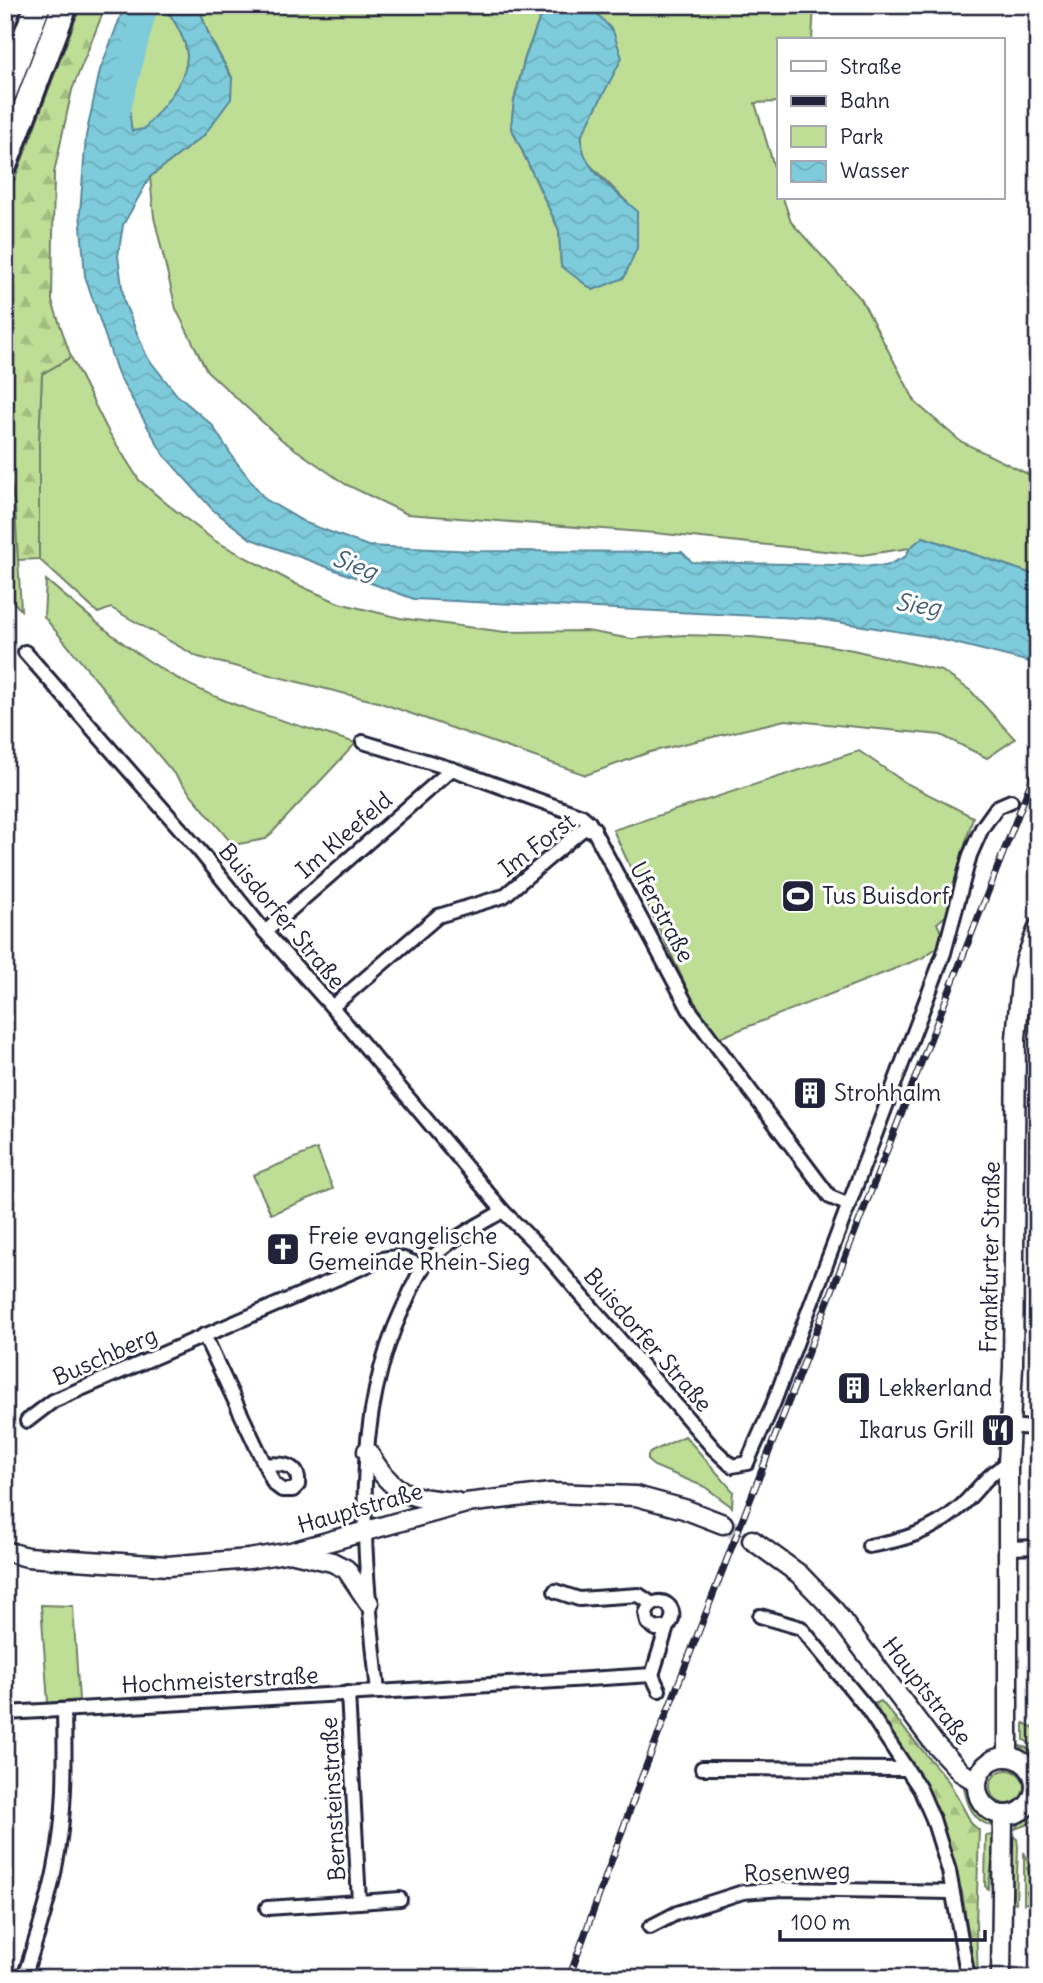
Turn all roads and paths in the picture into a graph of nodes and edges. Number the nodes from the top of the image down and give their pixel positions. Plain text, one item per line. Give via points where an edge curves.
1 (38, 5) edge
2 (65, 5) edge
3 (5, 91) edge
4 (5, 163) edge
5 (25, 652) dead end
6 (363, 742) dead end
7 (452, 769) junction
8 (1011, 802) dead end
9 (594, 828) junction
10 (1038, 928) edge
11 (265, 932) junction
12 (332, 1007) junction
13 (849, 1205) junction
14 (503, 1210) junction
15 (423, 1267) junction
16 (204, 1335) junction
17 (27, 1421) dead end
18 (1010, 1426) junction
19 (1038, 1434) edge
20 (367, 1451) junction
21 (265, 1465) dead end
22 (1008, 1465) junction
23 (466, 1503) junction
24 (723, 1524) tunnel mouth
25 (366, 1531) junction
26 (752, 1539) tunnel mouth
27 (869, 1546) dead end
28 (1009, 1548) junction
29 (1038, 1548) edge
30 (5, 1551) edge
31 (291, 1552) junction
32 (555, 1591) dead end
33 (369, 1603) junction
34 (652, 1604) junction
35 (760, 1616) dead end
36 (667, 1627) junction
37 (652, 1675) junction
38 (659, 1690) dead end
39 (378, 1692) junction
40 (348, 1693) junction
41 (64, 1710) junction
42 (6, 1713) edge
43 (1008, 1757) junction
44 (702, 1768) dead end
45 (906, 1769) junction
46 (977, 1782) junction
47 (1003, 1815) junction
48 (952, 1892) junction
49 (400, 1899) dead end
50 (359, 1902) junction
51 (267, 1908) dead end
52 (650, 1927) dead end
53 (24, 1978) edge
54 (968, 1978) edge
55 (1001, 1978) edge

1 - 3 highway
2 - 4 highway
5 - 11 street, Buisdorfer Straße
6 - 7 street
7 - 9 street via 582,816
7 - 11 street, Im Kleefeld
8 - 13 street via 997,807 970,855 944,953
9 - 12 street, Im Forst via 582,830 504,896 438,916
9 - 13 street, Uferstraße via 689,1009 830,1197
10 - 18 main road, Frankfurter Straße via 1021,982 1016,1038
11 - 12 street, Buisdorfer Straße
12 - 14 street, Buisdorfer Straße
13 - 14 street, Buisdorfer Straße via 761,1436 747,1463 732,1466
14 - 15 street via 448,1243
15 - 16 street, Buschberg via 393,1256 382,1259
15 - 20 street via 384,1354
16 - 17 street, Buschberg via 53,1401
16 - 21 street
18 - 19 street via 1032,1428
18 - 22 main road, Frankfurter Straße
20 - 23 main road via 384,1478 401,1492 415,1498
20 - 25 street
22 - 27 street via 930,1529
22 - 28 main road, Frankfurter Straße
23 - 24 main road, Hauptstraße via 551,1493 636,1496
23 - 25 main road, Hauptstraße
25 - 31 main road, Hauptstraße
25 - 33 street
26 - 46 main road, Hauptstraße via 799,1574 833,1609 933,1742
28 - 29 street
28 - 43 main road, Frankfurter Straße
30 - 31 main road, Hauptstraße via 27,1557 168,1566
31 - 33 main road via 346,1569
32 - 34 street via 579,1599 639,1595
33 - 39 street
34 - 36 street via 662,1602 671,1608 673,1618
34 - 36 street via 646,1612 648,1623 656,1629
35 - 45 street via 801,1628 866,1707
36 - 37 street
37 - 38 street
37 - 39 street, Hochmeisterstraße
39 - 40 street, Hochmeisterstraße
40 - 41 street, Hochmeisterstraße
40 - 50 street, Bernsteinstraße
41 - 42 street, Hochmeisterstraße
41 - 53 street via 65,1784 56,1867
43 - 46 main road via 991,1761
43 - 47 main road via 1026,1765 1035,1791 1027,1807
44 - 45 street
45 - 48 street via 933,1819
46 - 47 main road via 986,1808
47 - 55 main road
48 - 52 street, Rosenweg via 743,1892 677,1913
48 - 54 street
49 - 50 street, Bernsteinstraße
50 - 51 street, Bernsteinstraße

